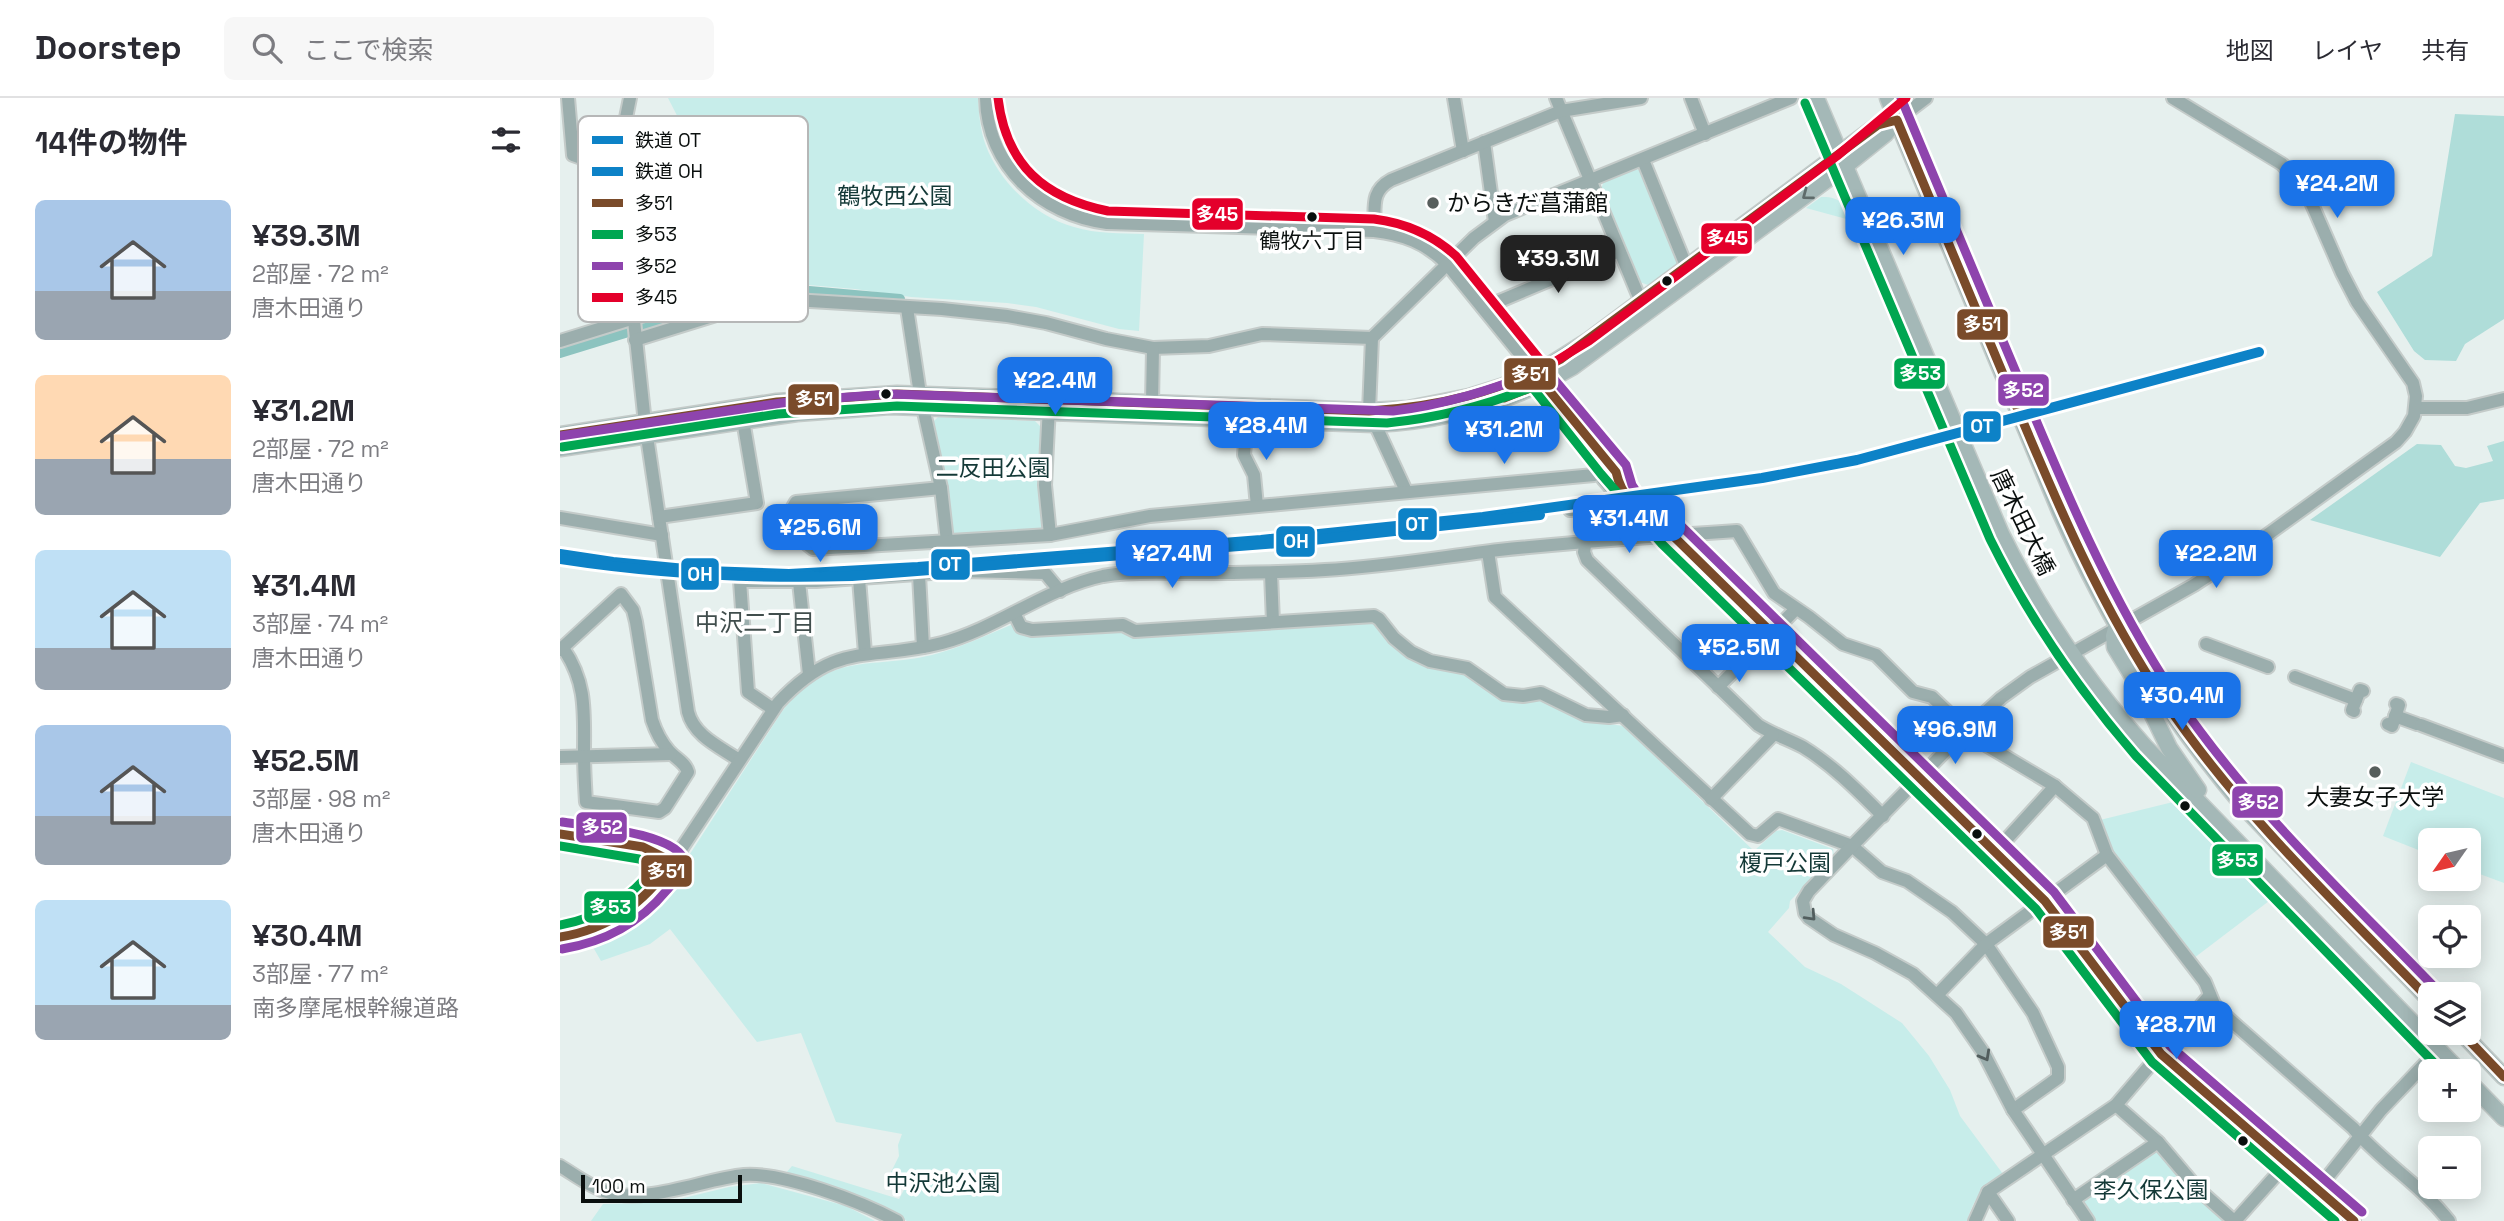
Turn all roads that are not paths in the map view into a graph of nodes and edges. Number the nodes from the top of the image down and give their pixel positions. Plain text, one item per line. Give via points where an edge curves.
1 (568, 98) edge
2 (630, 98) edge
3 (986, 98) edge
4 (1454, 98) edge
5 (1556, 98) edge
6 (1641, 98) edge
7 (1691, 98) edge
8 (1791, 98) edge
9 (1816, 98) edge
10 (1888, 98) edge
11 (1926, 98) edge
12 (2173, 98) edge
13 (1562, 111) junction
14 (626, 116) edge
15 (1897, 120) junction
16 (1705, 134) junction
17 (1484, 142) junction
18 (1463, 151) junction
19 (578, 157) edge
20 (1643, 160) junction
21 (1842, 160) junction
22 (1590, 180) junction
23 (1495, 222) junction
24 (1374, 231) junction
25 (1619, 251) junction
26 (1447, 264) junction
27 (1687, 268) junction
28 (808, 301) edge
29 (1641, 302) junction
30 (907, 308) junction
31 (1483, 308) junction
32 (626, 322) edge
33 (633, 322) edge
34 (692, 322) edge
35 (635, 338) junction
36 (1372, 338) junction
37 (560, 341) edge
38 (1153, 348) junction
39 (1540, 378) junction
40 (2504, 399) edge
41 (921, 400) junction
42 (1152, 403) junction
43 (1049, 405) junction
44 (2416, 408) junction
45 (1371, 417) junction
46 (1247, 419) junction
47 (743, 421) junction
48 (646, 429) junction
49 (560, 435) edge
50 (560, 448) edge
51 (1614, 469) junction
52 (1603, 479) dead end
53 (942, 488) junction
54 (1406, 491) junction
55 (1626, 505) junction
56 (1257, 506) junction
57 (1570, 510) dead end
58 (659, 517) junction
59 (560, 518) edge
60 (1656, 527) junction
61 (662, 534) junction
62 (1050, 535) junction
63 (947, 541) junction
64 (1585, 542) junction
65 (1488, 552) junction
66 (1271, 573) junction
67 (919, 575) junction
68 (859, 579) junction
69 (799, 582) junction
70 (1060, 591) junction
71 (1796, 608) junction
72 (1014, 613) junction
73 (1273, 622) junction
74 (2117, 628) junction
75 (1771, 634) junction
76 (2206, 644) dead end
77 (923, 647) junction
78 (561, 649) edge
79 (865, 653) junction
80 (2071, 654) junction
81 (2268, 667) dead end
82 (809, 674) junction
83 (2295, 677) dead end
84 (1718, 687) junction
85 (2357, 701) dead end
86 (773, 709) junction
87 (1623, 715) junction
88 (2393, 715) dead end
89 (1966, 730) junction
90 (1773, 735) junction
91 (671, 754) junction
92 (2504, 756) edge
93 (560, 757) edge
94 (584, 757) junction
95 (739, 760) junction
96 (1920, 778) junction
97 (2055, 786) junction
98 (1712, 799) junction
99 (1883, 816) junction
100 (2227, 832) junction
101 (560, 835) edge
102 (1852, 846) junction
103 (1995, 852) junction
104 (2107, 855) junction
105 (673, 862) junction
106 (2045, 901) junction
107 (560, 937) edge
108 (1986, 944) junction
109 (2418, 988) edge
110 (1938, 994) junction
111 (2210, 995) junction
112 (2473, 1045) edge
113 (2438, 1049) junction
114 (2161, 1054) junction
115 (2448, 1059) edge
116 (2504, 1077) edge
117 (2481, 1094) edge
118 (2116, 1105) junction
119 (2013, 1110) junction
120 (2504, 1118) edge
121 (2360, 1137) junction
122 (2158, 1142) junction
123 (2043, 1155) junction
124 (2287, 1163) junction
125 (563, 1173) edge
126 (2318, 1189) junction
127 (1988, 1192) junction
128 (2073, 1200) junction
129 (897, 1221) edge
130 (1975, 1221) edge
131 (2008, 1221) edge
132 (2088, 1221) edge
133 (2235, 1221) edge
134 (2354, 1221) edge
135 (2449, 1221) edge

1 - 19 street via 573,155
2 - 14 street
3 - 24 street via 996,143 1012,171 1046,203 1075,217 1107,223
4 - 18 street
5 - 13 street
6 - 13 street
7 - 16 street
8 - 16 street
9 - 21 main road, 唐木田大橋
10 - 15 main road, 唐木田大橋
11 - 15 street
12 - 44 street via 2273,157 2295,178 2311,202 2357,302 2407,373
13 - 17 street
13 - 22 street
15 - 21 main road via 1885,134
15 - 74 main road, 唐木田大橋 via 2060,511
16 - 20 street
17 - 18 street
17 - 23 street
18 - 24 street via 1381,185 1376,193
20 - 22 street
20 - 27 street
21 - 27 main road
21 -> 39 main road via 1595,351
21 - 80 main road, 唐木田大橋 via 2001,534
22 - 23 street
22 - 25 street
23 - 26 street
24 - 26 street via 1413,240
25 - 29 street
25 - 31 street
26 - 31 street
26 - 36 street
27 - 29 main road
28 - 30 street
29 - 39 main road
30 - 38 street via 1028,319
30 - 41 street
31 - 39 street
32 - 37 street
33 - 35 street
34 - 35 street
35 - 48 street
36 - 38 street via 1262,334 1209,346
36 - 45 street
38 - 42 street
39 - 45 main road via 1497,401 1444,416 1409,422
39 - 51 street
40 - 44 street via 2467,408
41 - 43 main road
41 - 47 main road
41 - 48 main road via 803,400
41 - 53 street
42 - 43 main road
42 - 45 main road
43 - 46 main road
43 - 62 street via 1045,485
44 - 74 street via 2412,423 2396,442 2238,556
45 - 46 main road
45 - 54 street
46 - 56 street via 1244,455 1254,475
47 - 48 main road
47 - 58 street via 757,503
48 - 49 main road
48 - 50 main road
48 - 58 street
51 - 54 street via 1594,475
51 - 60 street, bridge
52 - 55 street
53 - 63 street
53 - 63 street via 796,502 792,509 803,541 813,549
54 - 56 street
55 - 57 street
55 - 60 street
56 - 62 street via 1150,516
58 - 61 street
59 - 61 street
60 - 64 street via 1617,539 1613,524 1588,527
60 - 71 street via 1740,533 1774,593
60 - 75 street
61 - 95 street via 690,720 702,736
62 - 63 street
64 - 65 street
64 - 84 street via 1587,560
65 - 66 street via 1384,566
65 - 87 street via 1495,597
66 - 70 street via 1114,575
66 - 73 street
67 - 68 street
67 - 70 street via 1045,573
67 - 77 street
68 - 69 street
68 - 79 street
69 - 82 street
69 - 86 street via 740,580 748,692
70 - 72 street
71 - 75 street
71 - 89 street via 1843,644 1876,655 1913,692 1932,697
72 - 73 street via 1026,630 1123,625 1135,631
72 - 77 street
73 - 87 street via 1374,616 1411,652 1430,661 1468,668 1504,694 1541,693 1586,715
74 - 80 street
74 - 100 main road via 2115,647 2164,738
74 - 109 main road via 2170,712 2223,782
75 - 84 street
75 - 96 street
76 - 81 street
77 - 79 street
78 - 91 street via 621,594 636,622 652,720
78 - 94 street via 573,662 584,700
79 - 82 street
80 - 89 street via 2012,690
80 - 100 main road, 唐木田大橋 via 2121,720
82 - 86 street
83 - 85 street
84 - 90 street
86 - 95 street
87 - 98 street
88 - 92 street
89 - 96 street
89 - 97 street
90 - 98 street
90 - 99 street via 1801,746 1838,771
91 - 94 street
91 - 94 street via 688,772 659,813 586,802
93 - 94 street
95 - 105 street
96 - 99 street
96 - 103 street
97 - 103 street
97 - 104 street via 2093,818
98 - 102 street via 1750,834 1758,836 1778,819
99 - 102 street
100 - 113 main road
101 - 105 street via 643,847
102 - 108 street via 1882,872 1907,881 1952,912
102 -> 110 street via 1809,891 1805,913 1834,934 1913,974
103 - 106 street
104 - 106 street
104 - 111 street via 2205,982
105 - 107 street via 642,901 626,913 588,932
106 - 108 street
106 - 114 street
108 - 110 street
108 - 119 street via 2033,1013 2058,1067 2058,1078
110 -> 119 street via 1970,1031
111 - 114 street
111 - 121 street via 2220,1011
112 - 116 main road
113 - 115 main road
113 - 121 street
114 - 118 street
114 - 124 street
117 - 120 main road
118 - 122 street
118 - 123 street
119 - 123 street
121 - 126 street
121 - 135 street via 2429,1197
122 - 128 street
122 - 133 street via 2197,1188
123 - 127 street
123 - 128 street
124 - 126 street
124 - 133 street
125 - 129 street via 620,1195 761,1175 847,1199
126 - 134 street
127 - 130 street
127 - 131 street
128 - 132 street

